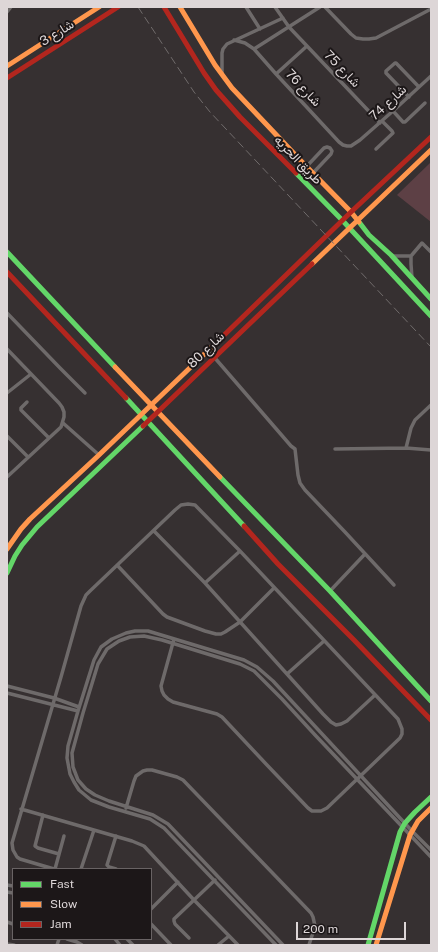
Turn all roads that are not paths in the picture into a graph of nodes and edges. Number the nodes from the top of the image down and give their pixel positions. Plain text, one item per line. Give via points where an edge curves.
1 (11, 7) edge
2 (99, 7) edge
3 (118, 7) edge
4 (164, 7) edge
5 (180, 7) edge
6 (246, 7) edge
7 (275, 7) edge
8 (320, 7) edge
9 (325, 7) edge
10 (431, 9) edge
11 (7, 12) edge
12 (283, 18) junction
13 (289, 27) junction
14 (260, 29) junction
15 (234, 40) junction
16 (307, 46) junction
17 (254, 49) junction
18 (7, 66) edge
19 (276, 74) junction
20 (222, 75) junction
21 (7, 78) edge
22 (430, 79) edge
23 (419, 87) junction
24 (409, 97) junction
25 (425, 103) dead end
26 (394, 111) junction
27 (381, 122) junction
28 (431, 137) edge
29 (357, 143) joint
30 (376, 149) dead end
31 (431, 150) edge
32 (312, 161) junction
33 (307, 166) junction
34 (319, 167) junction
35 (314, 173) junction
36 (351, 212) junction
37 (358, 219) junction
38 (342, 220) junction
39 (349, 228) junction
40 (7, 252) edge
41 (431, 252) edge
42 (391, 255) junction
43 (411, 256) junction
44 (7, 272) edge
45 (412, 279) junction
46 (431, 299) edge
47 (7, 313) edge
48 (431, 316) edge
49 (231, 327) junction
50 (238, 335) junction
51 (7, 349) edge
52 (208, 350) junction
53 (215, 357) junction
54 (31, 374) junction
55 (7, 393) edge
56 (85, 393) dead end
57 (26, 402) dead end
58 (152, 404) junction
59 (431, 405) edge
60 (158, 411) junction
61 (142, 414) junction
62 (148, 421) junction
63 (63, 423) junction
64 (7, 436) edge
65 (49, 438) junction
66 (406, 448) junction
67 (335, 449) dead end
68 (431, 450) edge
69 (99, 455) junction
70 (28, 457) junction
71 (7, 477) edge
72 (37, 513) junction
73 (44, 521) junction
74 (154, 531) junction
75 (7, 549) edge
76 (240, 551) junction
77 (365, 554) junction
78 (117, 565) junction
79 (7, 573) edge
80 (205, 583) junction
81 (394, 585) dead end
82 (274, 588) junction
83 (330, 591) junction
84 (240, 622) junction
85 (174, 639) junction
86 (324, 641) junction
87 (173, 644) junction
88 (287, 674) junction
89 (7, 686) edge
90 (7, 693) edge
91 (375, 695) junction
92 (54, 698) junction
93 (431, 701) edge
94 (52, 704) junction
95 (78, 709) junction
96 (84, 711) junction
97 (431, 720) edge
98 (362, 776) junction
99 (357, 780) junction
100 (431, 796) edge
101 (127, 806) junction
102 (431, 808) edge
103 (21, 809) junction
104 (125, 811) junction
105 (43, 815) junction
106 (404, 825) junction
107 (94, 830) junction
108 (411, 833) junction
109 (64, 836) dead end
110 (116, 836) junction
111 (431, 850) edge
112 (59, 854) junction
113 (431, 857) edge
114 (51, 868) edge
115 (54, 868) edge
116 (82, 868) edge
117 (112, 868) edge
118 (215, 880) junction
119 (178, 882) junction
120 (194, 900) junction
121 (152, 908) edge
122 (152, 925) edge
123 (229, 936) junction
124 (189, 938) dead end
125 (70, 940) edge
126 (7, 944) edge
127 (14, 945) edge
128 (82, 945) edge
129 (172, 945) edge
130 (218, 945) edge
131 (238, 945) edge
132 (276, 945) edge
133 (283, 945) edge
134 (309, 945) edge
135 (368, 945) edge
136 (376, 945) edge

1 - 11 street
2 - 18 street, شارع 3
3 - 21 street, شارع 3
4 - 38 street, طريق الحريه via 216,90
5 - 20 street, طريق الحريه
6 - 14 street
7 - 12 street, شارع 75
8 - 13 street
9 - 10 street via 351,34 363,39 376,38
12 - 13 street, شارع 75
12 - 14 street
13 - 16 street, شارع 75
13 - 17 street
14 - 15 street
15 - 17 street, شارع 76
15 - 20 street via 223,49
16 - 19 street
16 - 27 street, شارع 75
17 - 19 street, شارع 76
19 - 29 street, شارع 76 via 343,145 351,146
20 - 33 street, طريق الحريه
22 - 23 street, شارع 74
23 - 24 street, شارع 74
23 - 24 street via 396,63 386,72
24 - 26 street, شارع 74
25 - 26 street via 405,122
26 - 27 street, شارع 74
27 - 29 street, شارع 74
27 - 30 street, شارع 75 via 393,133
28 - 36 street, شارع 80
31 - 37 street, شارع 80
32 - 33 street
32 - 34 street
32 - 34 street via 324,148 330,148 331,154
33 - 35 street, طريق الحريه
34 - 35 street
35 - 36 street, طريق الحريه
36 - 37 street, طريق الحريه
36 - 38 street, شارع 80
37 - 39 street, شارع 80
37 - 42 street, طريق الحريه via 369,234
38 - 39 street, طريق الحريه
38 - 49 street, شارع 80
39 - 48 street, طريق الحريه
39 - 50 street, شارع 80
40 - 58 street
41 - 43 street via 422,243
42 - 43 street
42 - 45 street, طريق الحريه
43 - 45 street
44 - 61 street
45 - 46 street, طريق الحريه
47 - 56 street
49 - 50 street
49 - 52 street, شارع 80
50 - 53 street, شارع 80
51 - 54 street
52 - 53 street
52 - 58 street, شارع 80
53 - 60 street, شارع 80
53 - 77 street via 295,449 298,476 305,490
54 - 55 street
54 - 63 street via 62,407
57 - 65 street via 21,410
58 - 60 street
58 - 61 street, شارع 80
59 - 66 street via 415,420
60 - 62 street, شارع 80
60 - 83 street
61 - 62 street
61 - 69 street, شارع 80
62 - 73 street, شارع 80
62 - 97 street via 278,564
63 - 65 street
63 - 69 street
64 - 70 street
65 - 70 street
66 - 67 street
66 - 68 street
69 - 72 street, شارع 80
70 - 71 street
72 - 73 street
72 - 75 street, شارع 80 via 21,529
73 - 79 street, شارع 80 via 22,545
74 - 76 street via 181,505 192,504
74 - 78 street
74 - 80 street
76 - 80 street
76 - 82 street
77 - 81 street
77 - 83 street
78 - 84 street via 162,614 172,619 216,634 221,634
78 - 92 street via 83,600
80 - 84 street
82 - 84 street
82 - 86 street
83 - 93 street
84 - 88 street
85 - 87 street
85 - 95 street via 148,631 135,631 107,642 94,660
85 - 98 street via 244,660 257,668 273,681
86 - 88 street
86 - 91 street
87 - 96 street via 137,636 113,644 98,664
87 - 99 street via 240,664 254,671
87 - 99 street via 161,686 164,695 172,702 222,717 312,811 324,811
88 - 91 street via 323,714 336,724 347,721
89 - 92 street
90 - 94 street
91 - 98 street via 398,719 402,734
92 - 94 street
92 - 95 street
94 - 95 street
94 - 103 street
95 - 96 street
95 - 104 street via 67,752 70,774 80,790 91,800
96 - 101 street via 72,753 75,773 90,792 100,798
98 - 99 street
98 - 106 street
99 - 106 street
100 - 106 street
101 - 104 street
101 - 133 street via 154,815 168,824
101 - 134 street via 136,776 143,771 152,770 183,780 311,913 315,926
102 - 108 street via 418,821
103 - 105 street
103 - 114 street via 12,843 13,850 20,859
104 - 118 street via 150,819 161,826
105 - 107 street
105 - 112 street via 36,846
106 - 108 street
106 - 135 street
107 - 110 street
107 - 116 street
108 - 111 street
108 - 113 street
108 - 136 street
109 - 112 street
110 - 117 street via 107,865
110 - 119 street via 144,846
112 - 115 street
118 - 120 street
118 - 132 street
119 - 120 street
119 - 121 street
120 - 123 street
120 - 124 street via 174,920
122 - 129 street
123 - 130 street
123 - 131 street
125 - 128 street
126 - 127 street

